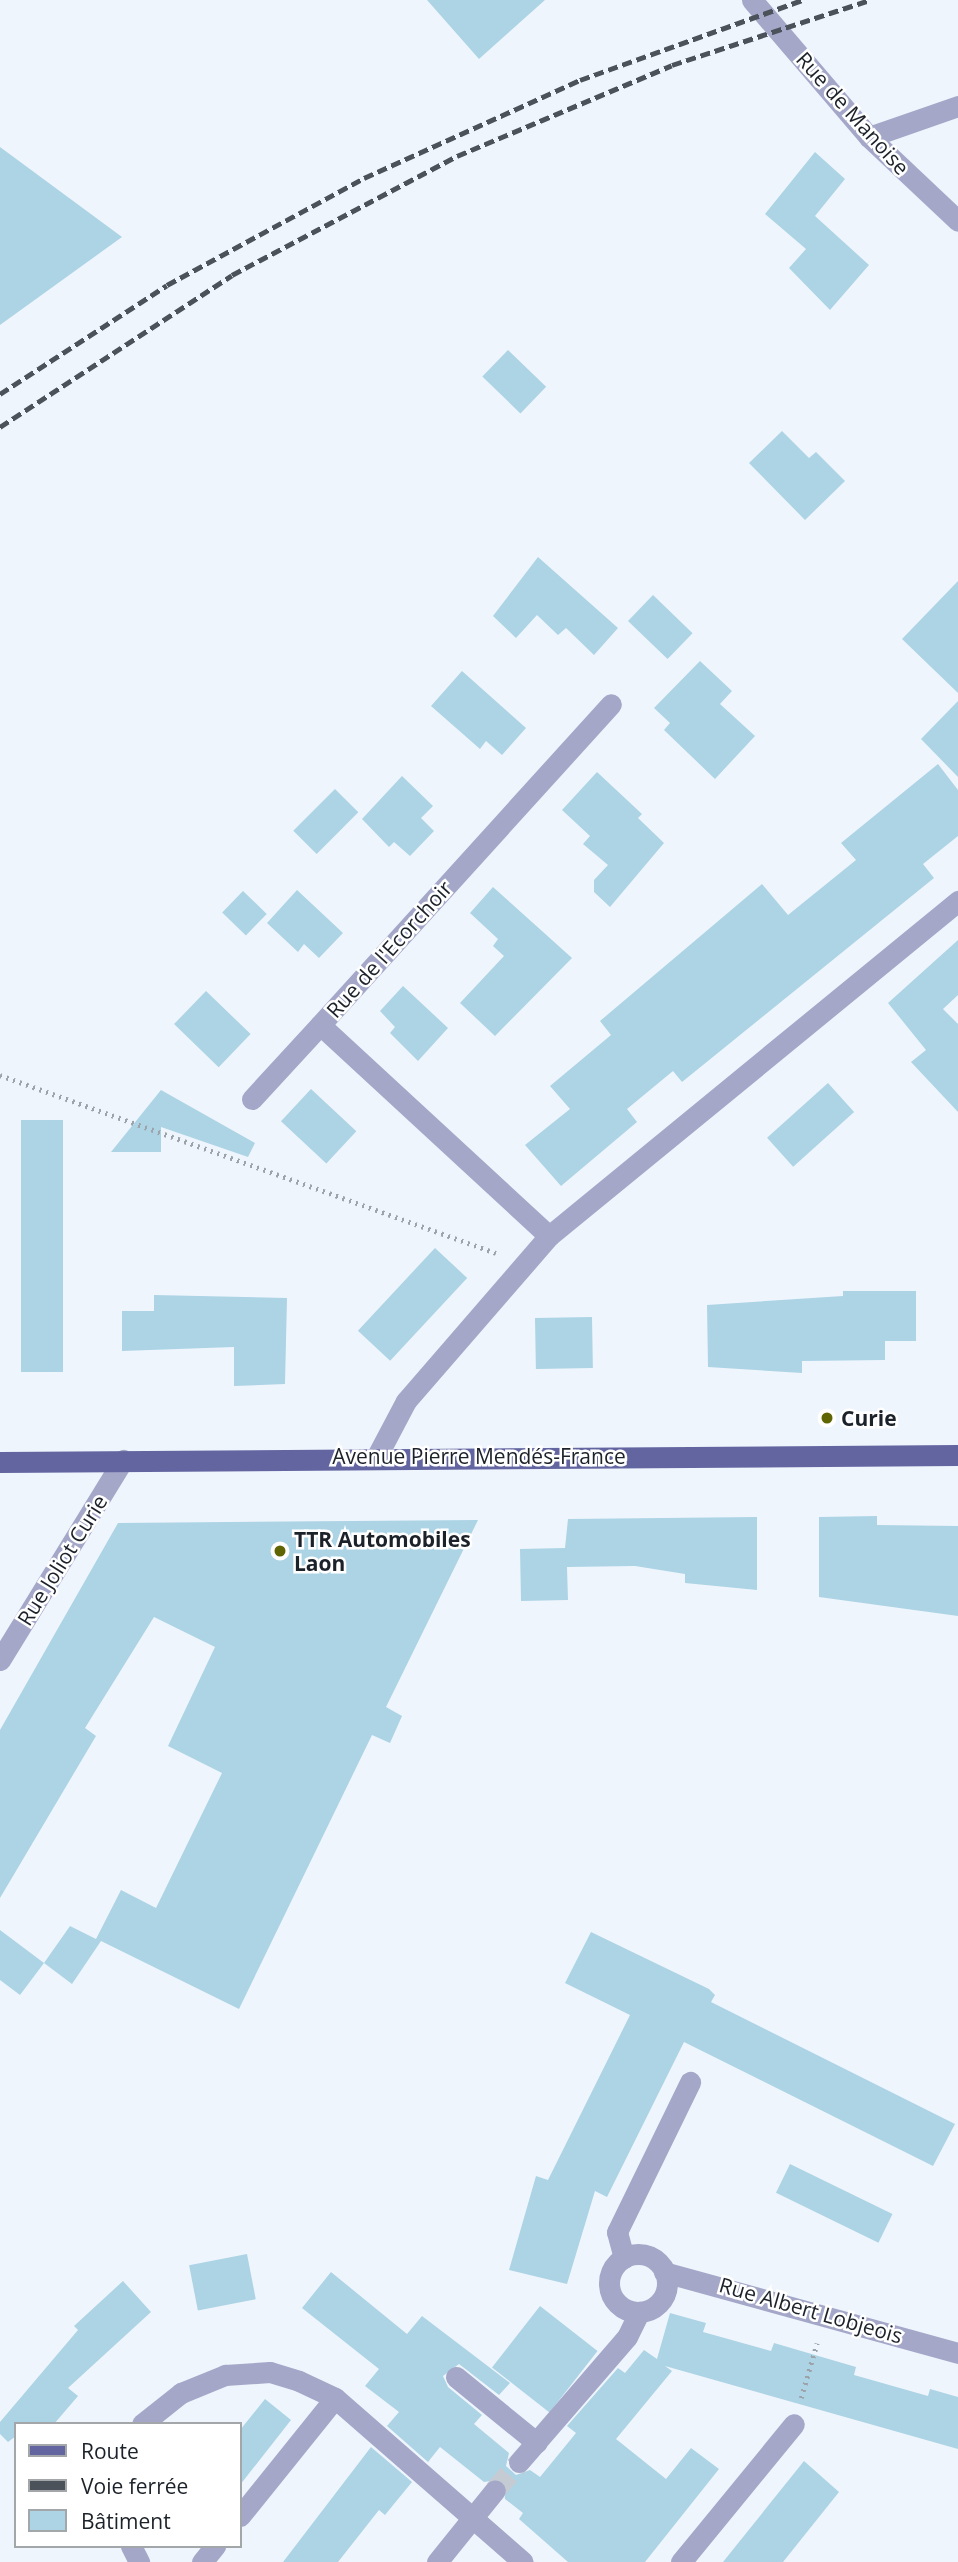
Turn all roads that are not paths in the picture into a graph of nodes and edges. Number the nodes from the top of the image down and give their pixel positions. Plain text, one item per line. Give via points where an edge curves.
1 (752, 0) edge
2 (958, 106) edge
3 (869, 137) junction
4 (958, 221) edge
5 (611, 704) dead end
6 (958, 901) edge
7 (320, 1025) junction
8 (252, 1098) dead end
9 (549, 1236) junction
10 (958, 1455) edge
11 (377, 1456) junction
12 (123, 1460) junction
13 (0, 1462) edge
14 (0, 1660) edge
15 (690, 2082) dead end
16 (624, 2258) junction
17 (664, 2272) junction
18 (639, 2312) junction
19 (958, 2353) edge
20 (456, 2377) dead end
21 (335, 2398) junction
22 (145, 2422) edge
23 (794, 2424) road end
24 (537, 2443) junction
25 (519, 2462) tunnel mouth
26 (495, 2490) tunnel mouth
27 (242, 2514) edge
28 (472, 2518) junction
29 (213, 2548) edge
30 (202, 2562) edge
31 (437, 2562) edge
32 (523, 2562) edge
33 (681, 2562) edge

1 - 3 street, Rue de Manoise
2 - 3 street
3 - 4 street, Rue de Manoise
5 - 7 street, Rue de l'Ecorchoir
6 - 9 street
7 - 8 street
7 - 9 street, Rue de l'Ecorchoir
9 - 11 street via 406,1401
10 - 11 main road, Avenue Pierre Mendés-France
11 - 12 main road, Avenue Pierre Mendés-France
12 - 13 main road, Avenue Pierre Mendés-France
12 - 14 street, Rue Joliot Curie
15 - 16 street via 617,2232
16 - 17 street via 651,2258
16 - 18 street via 611,2272 610,2291 621,2307
17 - 18 street via 662,2298
17 - 19 street, Rue Albert Lobjeois
18 - 24 street via 627,2337
20 - 24 street
21 - 22 street via 299,2381 247,2370 181,2393
21 - 27 street
21 - 28 street
23 - 33 street
24 - 25 street
26 - 28 street
28 - 31 street
28 - 32 street
29 - 30 street

